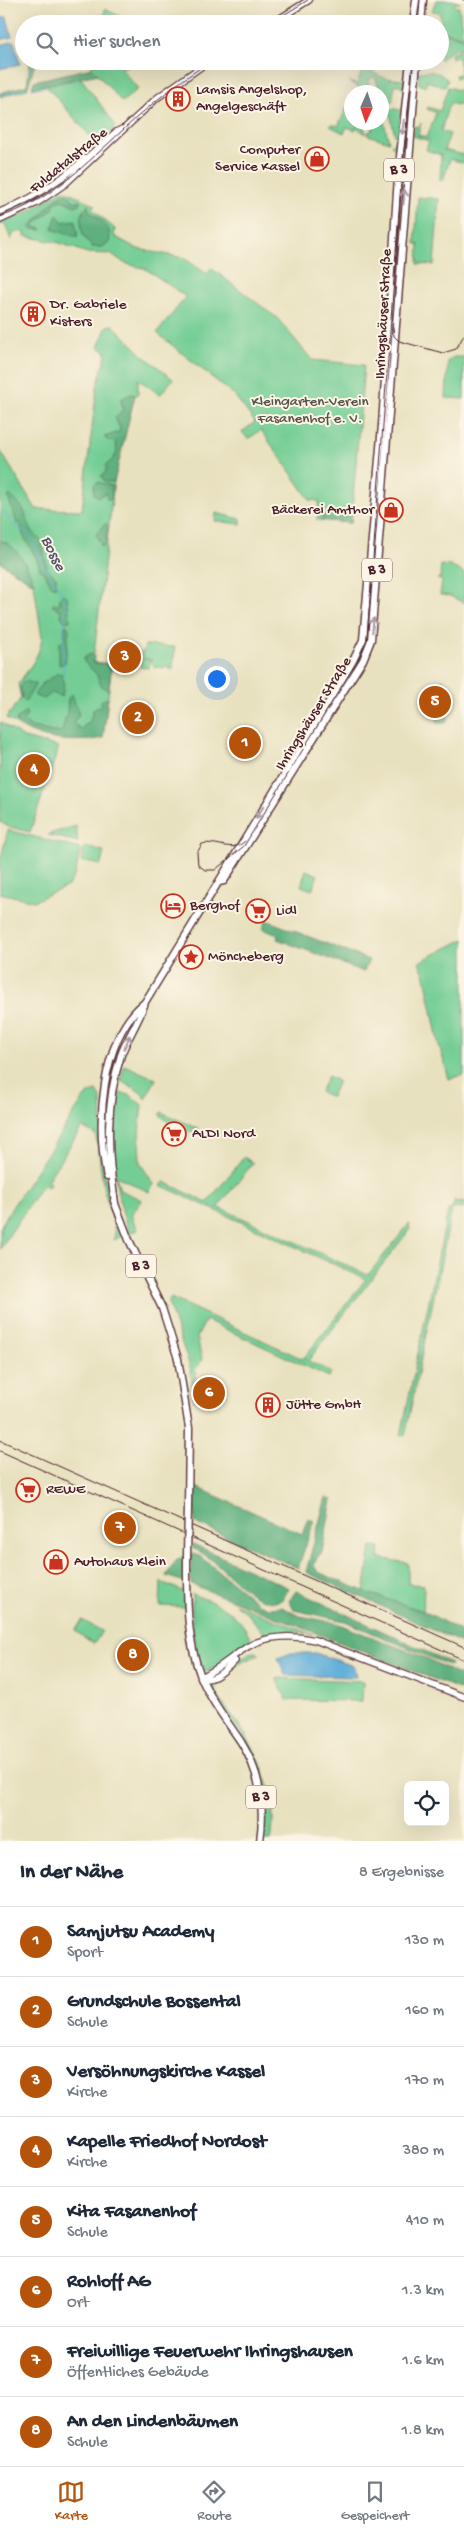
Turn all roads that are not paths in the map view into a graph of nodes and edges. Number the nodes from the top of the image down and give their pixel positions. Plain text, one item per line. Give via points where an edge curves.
1 (309, 0) edge
2 (416, 0) edge
3 (423, 0) edge
4 (285, 15) edge
5 (414, 15) edge
6 (422, 15) edge
7 (196, 70) edge
8 (409, 70) edge
9 (416, 70) edge
10 (122, 129) junction
11 (0, 212) edge
12 (0, 220) edge
13 (219, 882) junction
14 (145, 1002) junction
15 (114, 1202) junction
16 (258, 1643) junction
17 (201, 1677) junction
18 (214, 1678) junction
19 (210, 1694) junction
20 (464, 1697) edge
21 (260, 1841) edge

1 - 4 main road
2 - 5 main road
3 - 6 main road
7 - 10 main road, Fuldatalstraße
8 -> 13 main road, Ihringshäuser Straße / B 3 via 363,640 349,669
13 -> 9 main road, Ihringshäuser Straße / B 3 via 224,881 363,660 370,640
10 - 11 main road, Fuldatalstraße via 47,190
10 - 12 main road, Fuldatalstraße via 113,141 50,195
13 - 14 main road, Ihringshäuser Straße / B 3
15 -> 14 main road, Ihringshäuser Straße / B 3 via 108,1148 110,1102 122,1053
14 - 15 main road, Ihringshäuser Straße / B 3 via 135,1010 118,1042 105,1083 102,1146
15 - 17 main road, B 3, bridge via 162,1308 178,1359 189,1428 189,1631
16 - 17 main road
16 - 18 main road
16 - 20 main road via 280,1637 315,1640
17 - 18 main road
17 - 19 main road, B 3
18 - 19 main road
19 - 21 main road, B 3 via 242,1744 255,1772 262,1808

